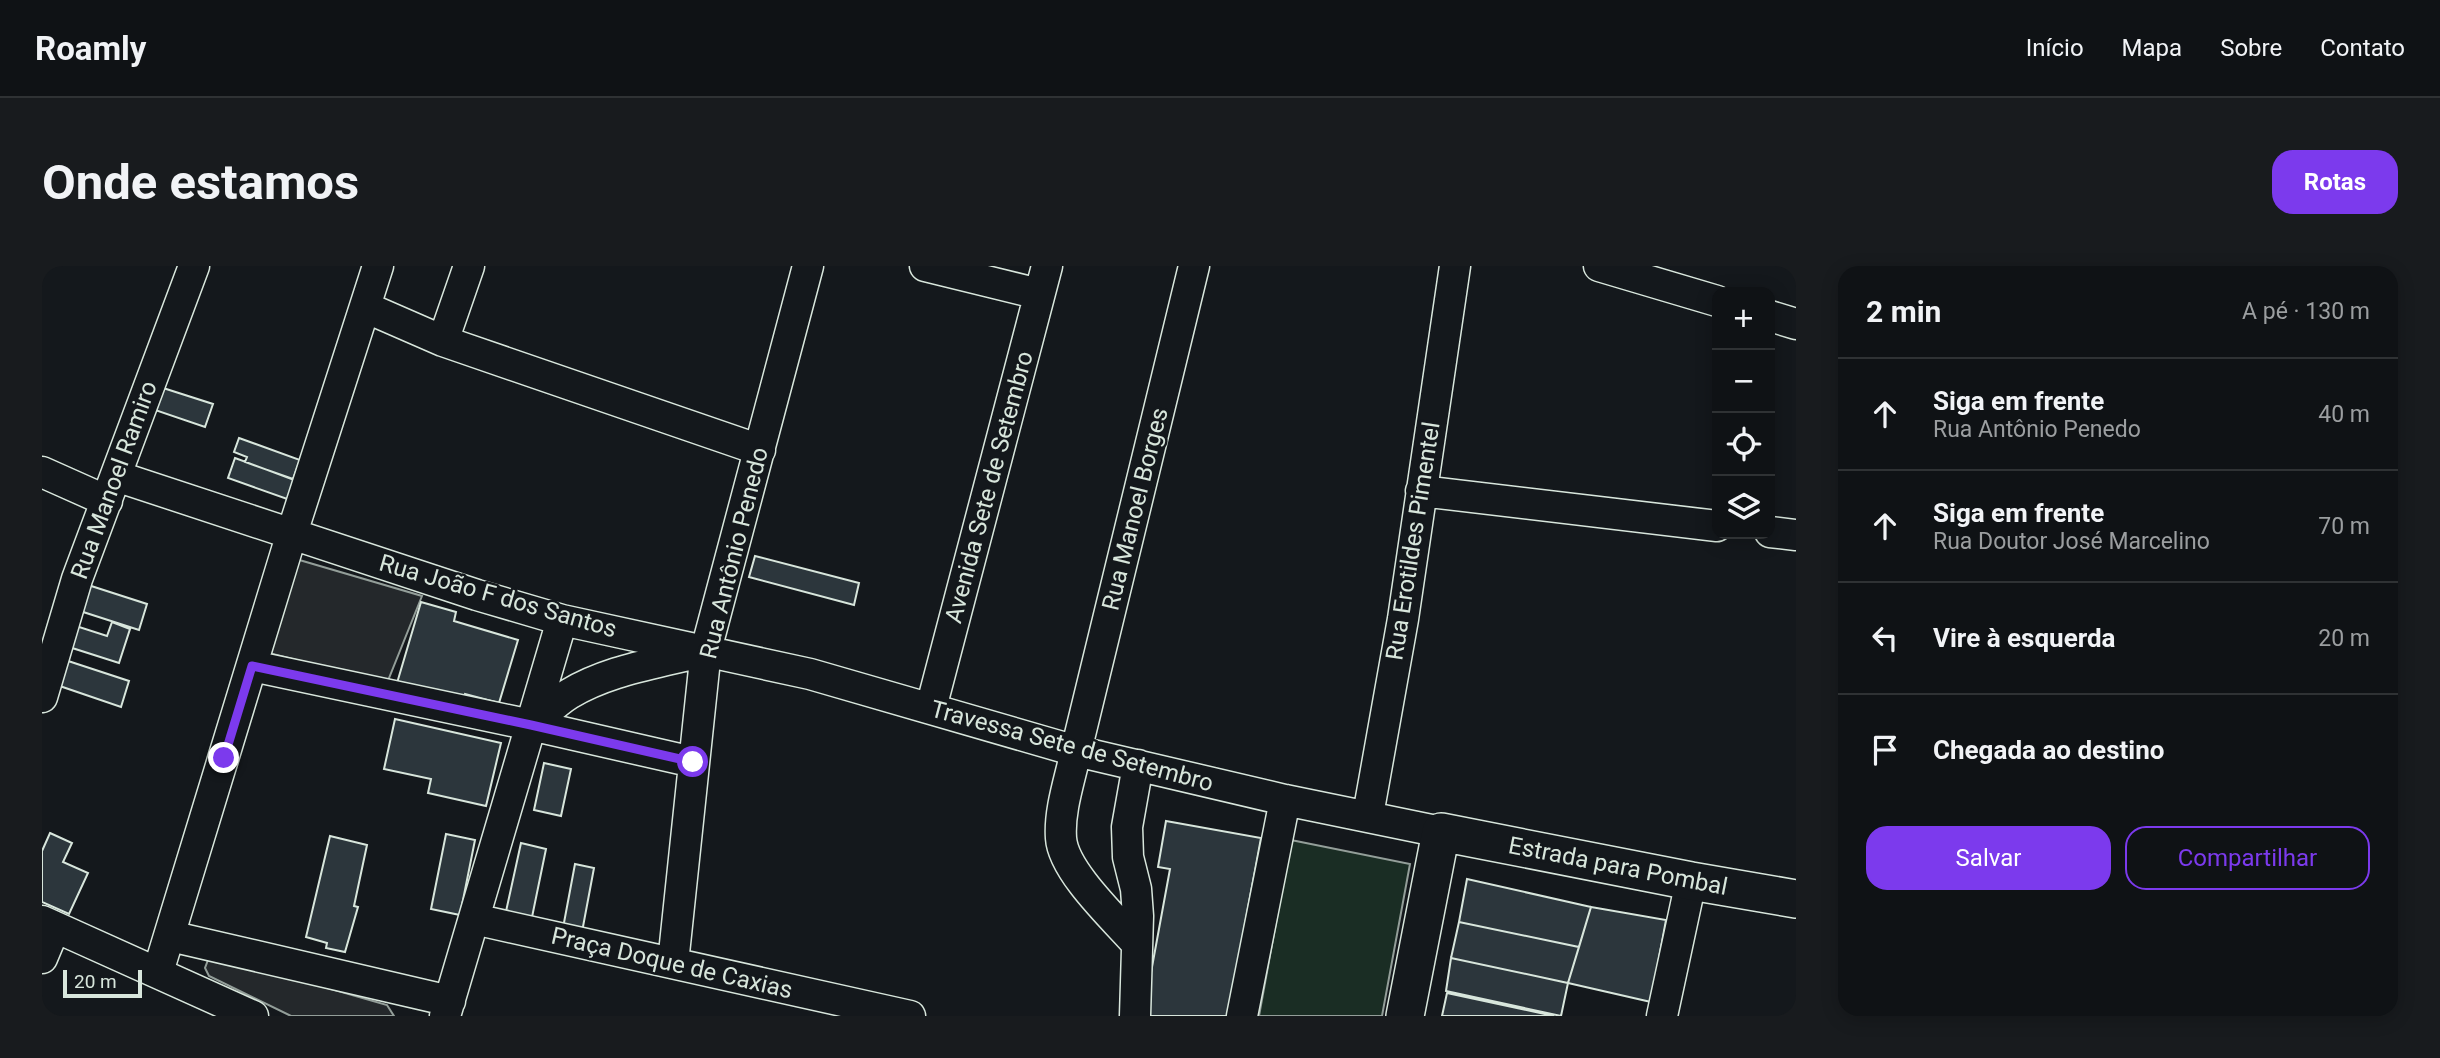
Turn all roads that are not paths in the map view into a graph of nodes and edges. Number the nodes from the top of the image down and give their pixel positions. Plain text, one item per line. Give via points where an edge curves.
1 (379, 266) edge
2 (808, 266) edge
3 (925, 266) edge
4 (1194, 266) edge
5 (1455, 266) edge
6 (1599, 266) edge
7 (461, 269) edge
8 (183, 271) edge
9 (1043, 280) edge
10 (1712, 300) edge
11 (365, 307) junction
12 (1775, 318) edge
13 (1796, 324) edge
14 (443, 341) junction
15 (760, 450) junction
16 (42, 472) edge
17 (112, 488) junction
18 (1421, 491) junction
19 (1712, 525) edge
20 (292, 533) junction
21 (1775, 533) edge
22 (1796, 535) edge
23 (562, 620) junction
24 (706, 650) junction
25 (252, 666) junction
26 (42, 697) edge
27 (931, 708) junction
28 (531, 725) junction
29 (1076, 751) junction
30 (693, 762) junction
31 (1138, 765) junction
32 (1285, 800) junction
33 (1368, 815) junction
34 (1441, 832) junction
35 (1691, 881) junction
36 (1796, 899) edge
37 (474, 919) junction
38 (48, 924) edge
39 (170, 936) junction
40 (1137, 944) junction
41 (42, 958) edge
42 (673, 963) junction
43 (158, 972) junction
44 (447, 1009) edge
45 (253, 1016) edge
46 (910, 1016) edge
47 (1135, 1016) edge
48 (1242, 1016) edge
49 (1405, 1016) edge
50 (1661, 1016) edge

1 - 11 street
2 - 15 street, Rua Antônio Penedo
3 - 9 street
4 - 29 street, Rua Manoel Borges
5 - 18 street, Rua Erotildes Pimentel
6 - 10 street
7 - 14 street
8 - 17 street, Rua Manoel Ramiro
9 - 27 street, Avenida Sete de Setembro
11 - 14 street
11 - 20 street
12 - 13 street
14 - 15 street
15 - 24 street, Rua Antônio Penedo
16 - 17 street, Rua João F dos Santos
17 - 20 street, Rua João F dos Santos
17 - 26 street, Rua Manoel Ramiro via 77,579
18 - 19 street
18 - 33 street, Rua Erotildes Pimentel
20 - 23 street, Rua João F dos Santos
20 - 25 street
21 - 22 street
23 - 24 street, Rua João F dos Santos
23 - 28 street
24 - 27 street, Travessa Sete de Setembro
24 - 28 street via 603,678 569,694
24 - 30 street, Rua Antônio Penedo
25 - 28 street
25 - 39 street
27 - 29 street, Travessa Sete de Setembro
28 - 30 street
28 - 37 street
29 - 31 street, Travessa Sete de Setembro
29 - 40 street, Rua Manoel Borges via 1062,819 1066,858
30 - 42 street, Rua Antônio Penedo
31 - 32 street, Travessa Sete de Setembro
31 - 40 street via 1127,827 1137,902
32 - 33 street, Travessa Sete de Setembro
32 - 48 street
33 - 34 street, Travessa Sete de Setembro
34 - 35 main road, Estrada para Pombal
34 - 49 main road
35 - 36 main road, Estrada para Pombal
35 - 50 street
37 - 42 street, Praça Doque de Caxias
37 - 44 street
38 - 41 street
38 - 43 street
39 - 43 street
39 - 44 street
40 - 47 street
42 - 46 street, Praça Doque de Caxias
43 - 45 street

